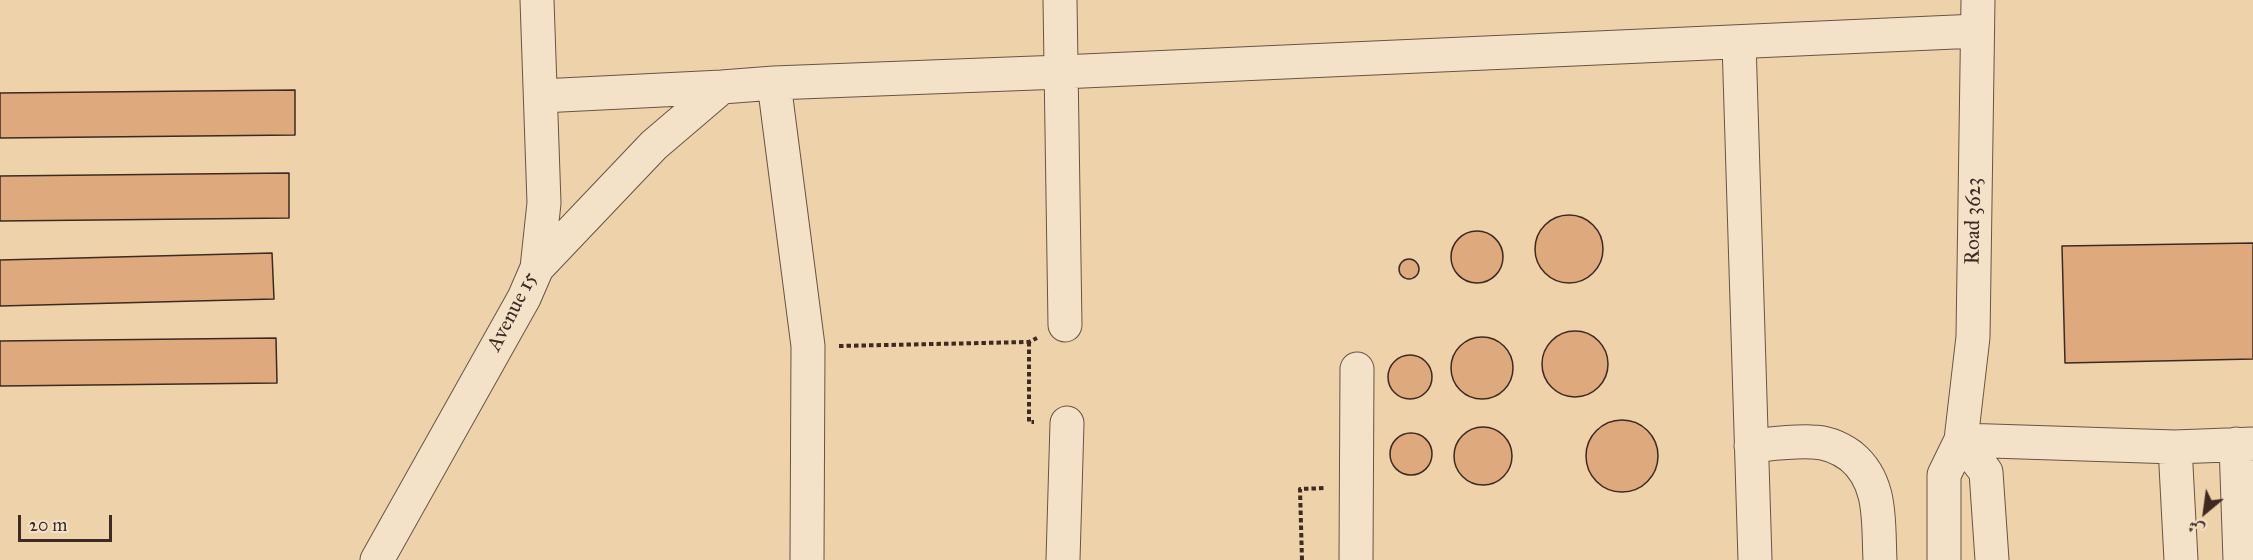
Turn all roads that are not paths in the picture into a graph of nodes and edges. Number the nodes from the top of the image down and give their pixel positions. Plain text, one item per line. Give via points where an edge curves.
1 (537, 0) edge
2 (1060, 0) edge
3 (1978, 15) edge
4 (1739, 42) junction
5 (1061, 72) junction
6 (774, 82) junction
7 (722, 87) junction
8 (541, 96) junction
9 (537, 268) junction
10 (1065, 325) road end
11 (1357, 369) dead end
12 (1067, 423) road end
13 (1961, 440) junction
14 (2245, 444) edge
15 (1751, 446) junction
16 (2175, 447) junction
17 (376, 560) edge
18 (807, 560) edge
19 (1063, 560) edge
20 (1356, 560) edge
21 (1755, 560) edge
22 (1880, 560) edge
23 (1944, 560) edge
24 (1992, 560) edge
25 (2181, 560) edge
26 (2240, 560) edge

1 - 8 street, Avenue 15
2 - 5 street
3 - 4 street
3 - 13 street, Road 3623 via 1973,337
4 - 5 street
4 - 15 street
5 - 6 street
5 - 10 street
6 - 7 street
6 - 18 street via 808,346
7 - 8 street
7 - 9 street via 654,145
8 - 9 street, Avenue 15 via 544,203
9 - 17 street, Avenue 15 via 524,298
11 - 20 street
12 - 19 street
13 - 16 street
13 - 23 street, Road 3623 via 1944,475
13 - 24 street via 1986,472
14 - 16 street
14 - 26 street
15 - 21 street
15 - 22 street via 1814,442 1846,452 1859,462 1875,491
16 - 25 street

